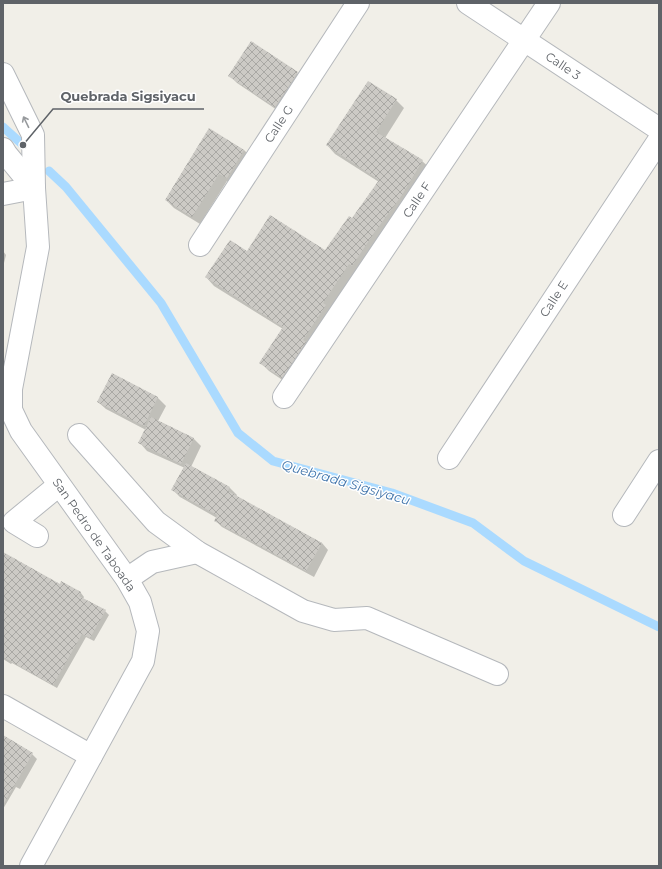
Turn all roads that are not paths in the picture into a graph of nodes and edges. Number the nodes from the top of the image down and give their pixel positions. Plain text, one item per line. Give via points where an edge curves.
1 (358, 3) edge
2 (468, 3) edge
3 (550, 3) edge
4 (524, 40) junction
5 (3, 74) edge
6 (659, 129) edge
7 (659, 140) edge
8 (3, 149) edge
9 (34, 188) junction
10 (3, 194) edge
11 (200, 245) dead end
12 (284, 397) dead end
13 (79, 435) dead end
14 (449, 458) dead end
15 (659, 461) edge
16 (59, 485) junction
17 (624, 514) dead end
18 (8, 519) edge
19 (37, 536) dead end
20 (198, 552) junction
21 (127, 579) junction
22 (497, 674) dead end
23 (3, 706) edge
24 (91, 756) junction
25 (36, 864) edge

1 - 11 street, Calle G
2 - 4 street, Calle 3
3 - 4 street, Calle F
4 - 6 street, Calle 3
4 - 12 street, Calle F
9 -> 5 street, San Pedro de Taboada via 33,135
7 - 14 street, Calle E
8 - 9 street
9 - 10 street
9 - 16 street, San Pedro de Taboada via 38,247 11,389 11,410 21,431
13 - 20 street via 156,522
15 - 17 street
16 - 18 street
16 - 21 street, San Pedro de Taboada
18 - 19 street
20 - 21 street via 152,562
20 - 22 street via 303,611 334,620 367,618
21 - 24 street, San Pedro de Taboada via 140,602 148,631 143,661
23 - 24 street
24 - 25 street, San Pedro de Taboada

